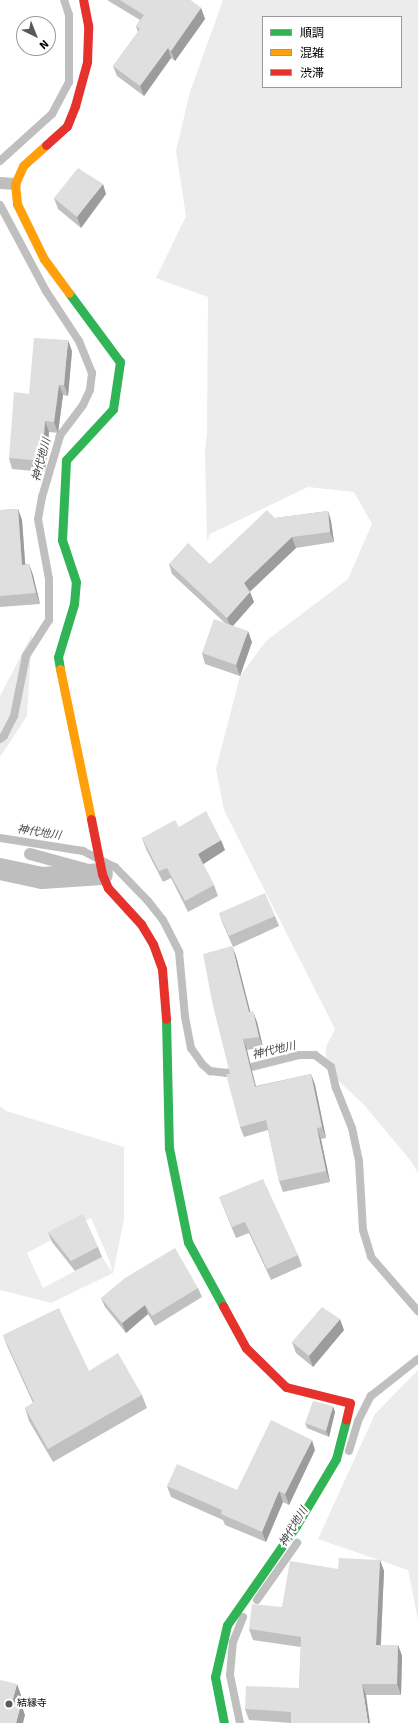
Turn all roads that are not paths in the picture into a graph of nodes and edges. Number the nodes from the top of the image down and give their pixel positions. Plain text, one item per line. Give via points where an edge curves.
1 (83, 0) edge
2 (8, 184) edge
3 (30, 854) dead end
4 (0, 869) edge
5 (101, 871) junction
6 (224, 1723) edge

1 - 2 street via 88,26 87,62 67,126 23,166
2 - 5 street via 44,259 120,362 113,409 66,460 62,540 76,582 74,604 58,657
3 - 5 lane
4 - 5 street via 42,878
5 - 6 street via 108,888 141,924 153,944 162,969 168,1038 169,1148 188,1242 246,1348 286,1387 350,1403 336,1459 296,1526 227,1625 215,1677

